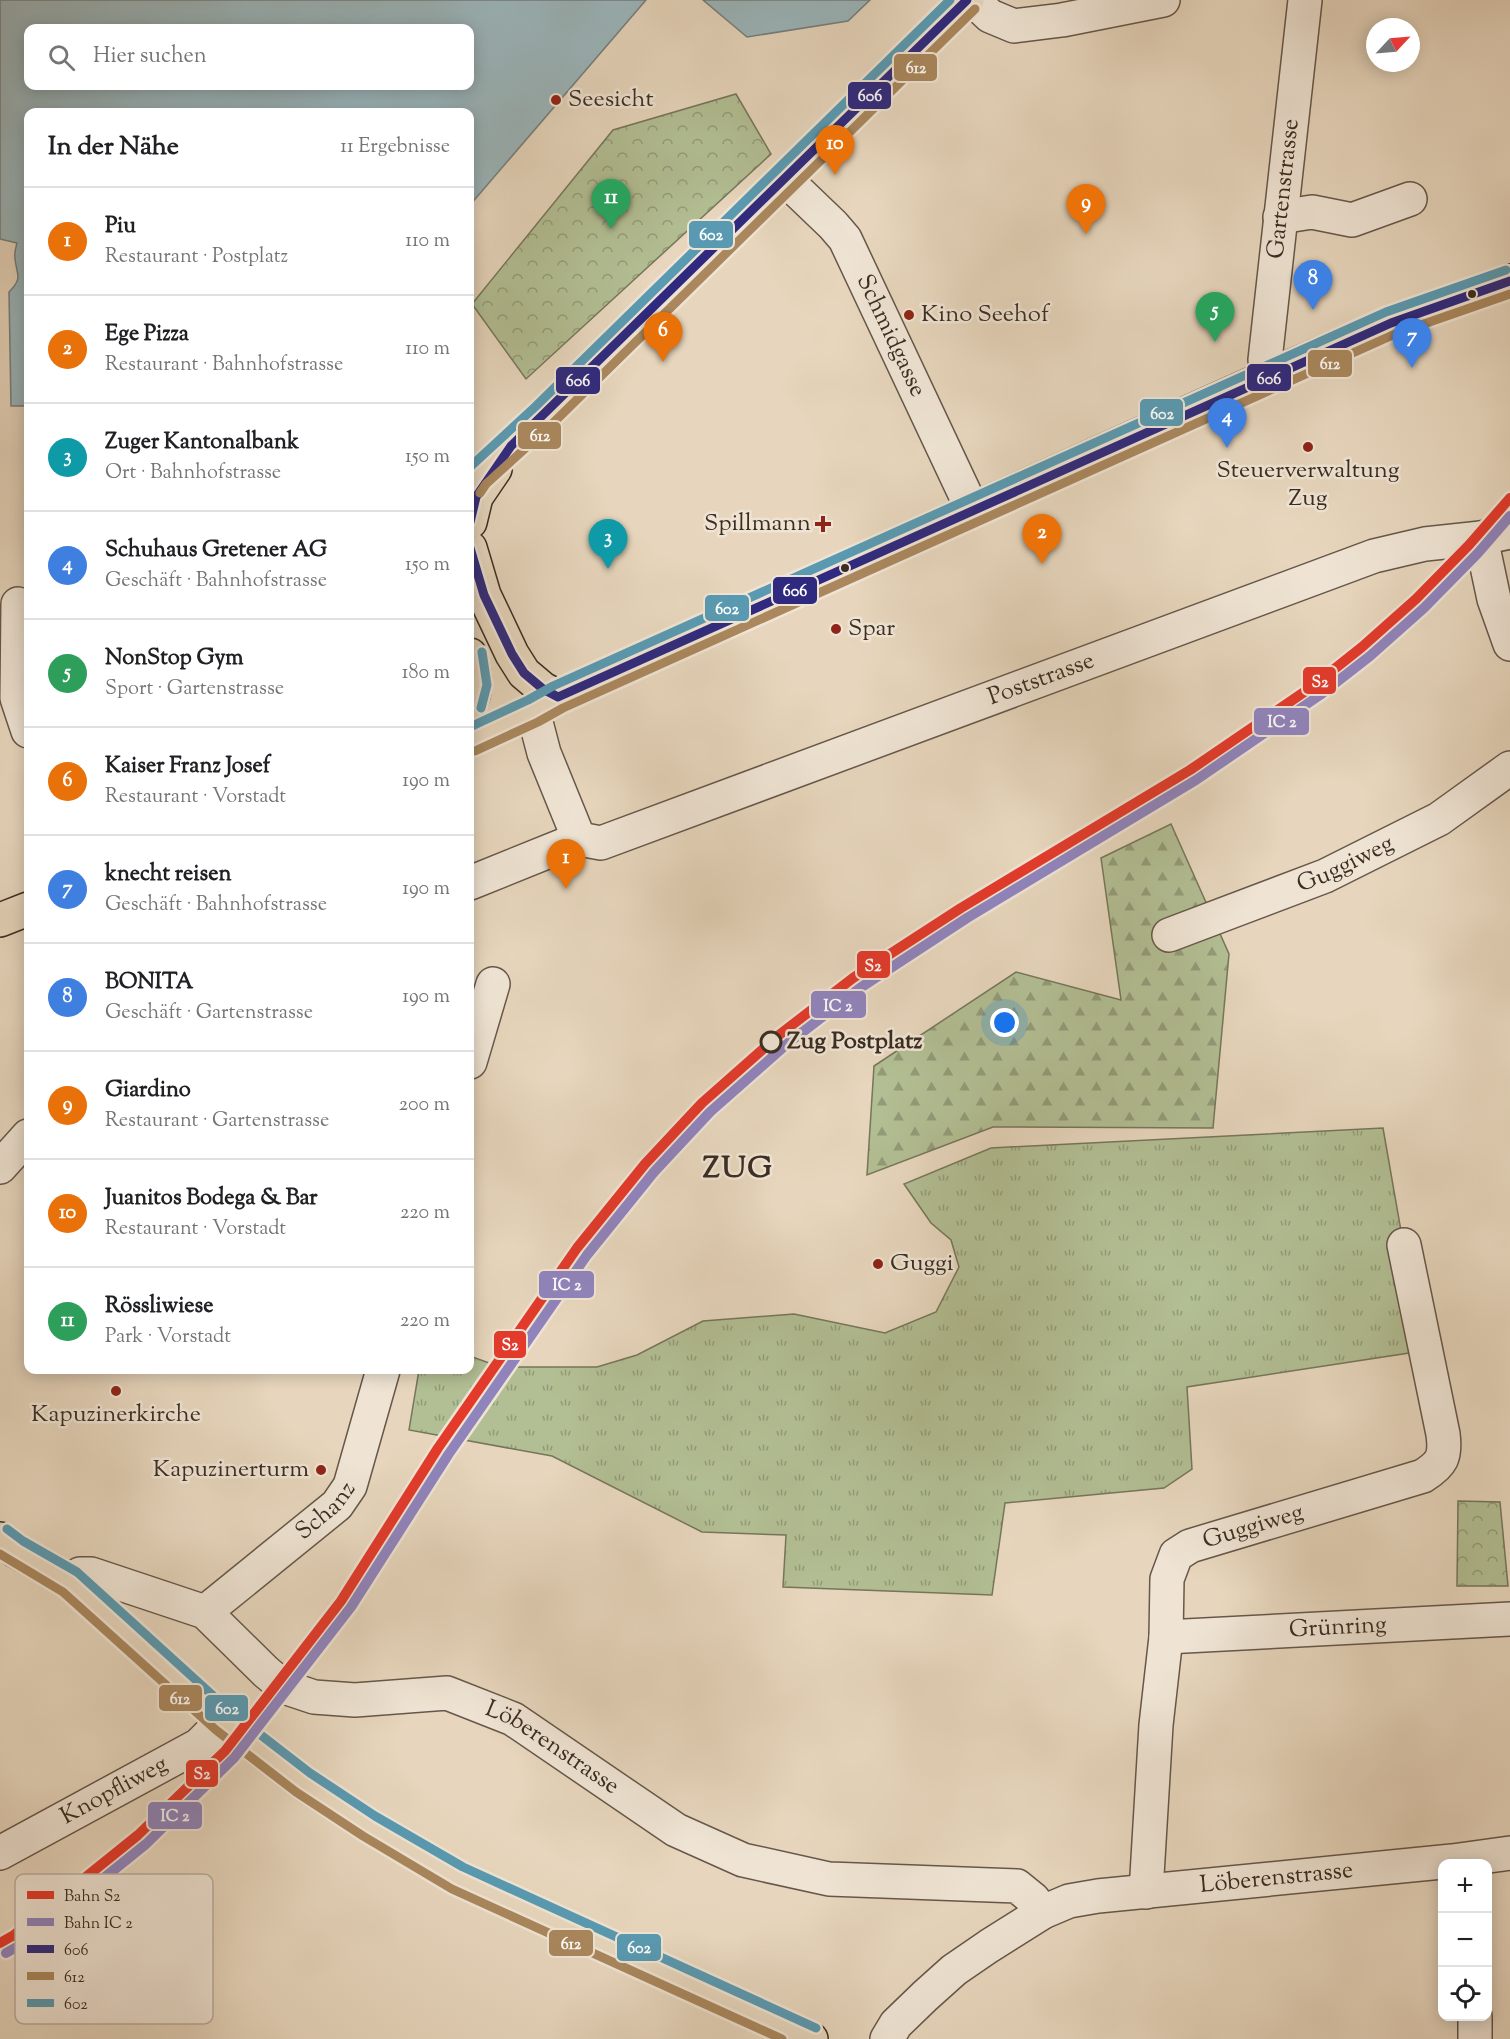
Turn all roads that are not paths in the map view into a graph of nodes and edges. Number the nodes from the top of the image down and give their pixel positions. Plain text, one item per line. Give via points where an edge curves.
1 (967, 0) edge
2 (973, 0) edge
3 (1163, 0) edge
4 (1305, 0) edge
5 (784, 179) junction
6 (1410, 199) dead end
7 (1280, 218) junction
8 (1510, 281) edge
9 (1270, 376) junction
10 (511, 446) junction
11 (474, 480) edge
12 (474, 505) edge
13 (973, 511) junction
14 (1495, 535) edge
15 (474, 561) edge
16 (15, 604) edge
17 (1510, 644) edge
18 (474, 676) edge
19 (474, 696) edge
20 (8, 701) edge
21 (546, 704) junction
22 (24, 725) edge
23 (474, 738) edge
24 (1510, 768) edge
25 (579, 839) junction
26 (474, 881) edge
27 (24, 911) edge
28 (0, 920) edge
29 (1169, 935) dead end
30 (481, 989) edge
31 (474, 1035) edge
32 (1404, 1245) dead end
33 (382, 1374) edge
34 (5, 1547) edge
35 (70, 1582) junction
36 (205, 1612) junction
37 (1510, 1619) edge
38 (1166, 1637) junction
39 (223, 1720) junction
40 (0, 1853) edge
41 (1510, 1853) edge
42 (1472, 1859) edge
43 (1438, 1863) edge
44 (1146, 1892) junction
45 (1043, 1912) junction
46 (1475, 2021) edge
47 (811, 2039) edge
48 (887, 2039) edge
49 (1475, 2039) edge

1 - 5 main road
2 - 3 street via 990,16 1014,26
4 - 7 street, Gartenstrasse
5 - 10 main road
5 - 13 street, Schmidgasse via 845,239
6 - 7 street via 1352,220 1312,212
7 - 9 street, Gartenstrasse via 1265,360
8 - 9 main road via 1391,323
9 - 13 main road
10 - 11 main road
10 - 12 main road
13 - 21 main road
14 - 17 street via 1494,599
14 - 25 street, Poststrasse via 1425,544 1374,556 601,843
15 - 21 main road via 484,595 512,654 524,673 543,689
16 - 20 street
18 - 19 main road
20 - 22 street
21 - 23 main road
21 - 25 street via 544,753
24 - 29 street, Guggiweg via 1439,819 1325,876
25 - 26 street
27 - 28 main road
30 - 31 street
32 - 38 street, Guggiweg via 1443,1434 1443,1458 1423,1476 1190,1545 1176,1555 1167,1579
33 - 36 street, Schanz via 350,1486 336,1504
34 - 35 main road
35 - 36 street, Löberenstrasse via 80,1574 91,1574
35 - 39 main road
36 - 45 street, Löberenstrasse via 284,1687 314,1697 355,1700 447,1693 513,1719 676,1830 743,1860 829,1878 1017,1886
37 - 38 street, Grünring
38 - 44 street, Guggiweg via 1156,1725
39 - 40 street, Knopfliweg via 199,1745
39 - 47 main road via 322,1795 457,1878
41 - 42 street, Löberenstrasse
43 - 44 street, Löberenstrasse
44 - 45 street, Löberenstrasse via 1069,1901
45 - 48 street, Löberenstrasse via 954,1971 896,2024
46 - 49 street

